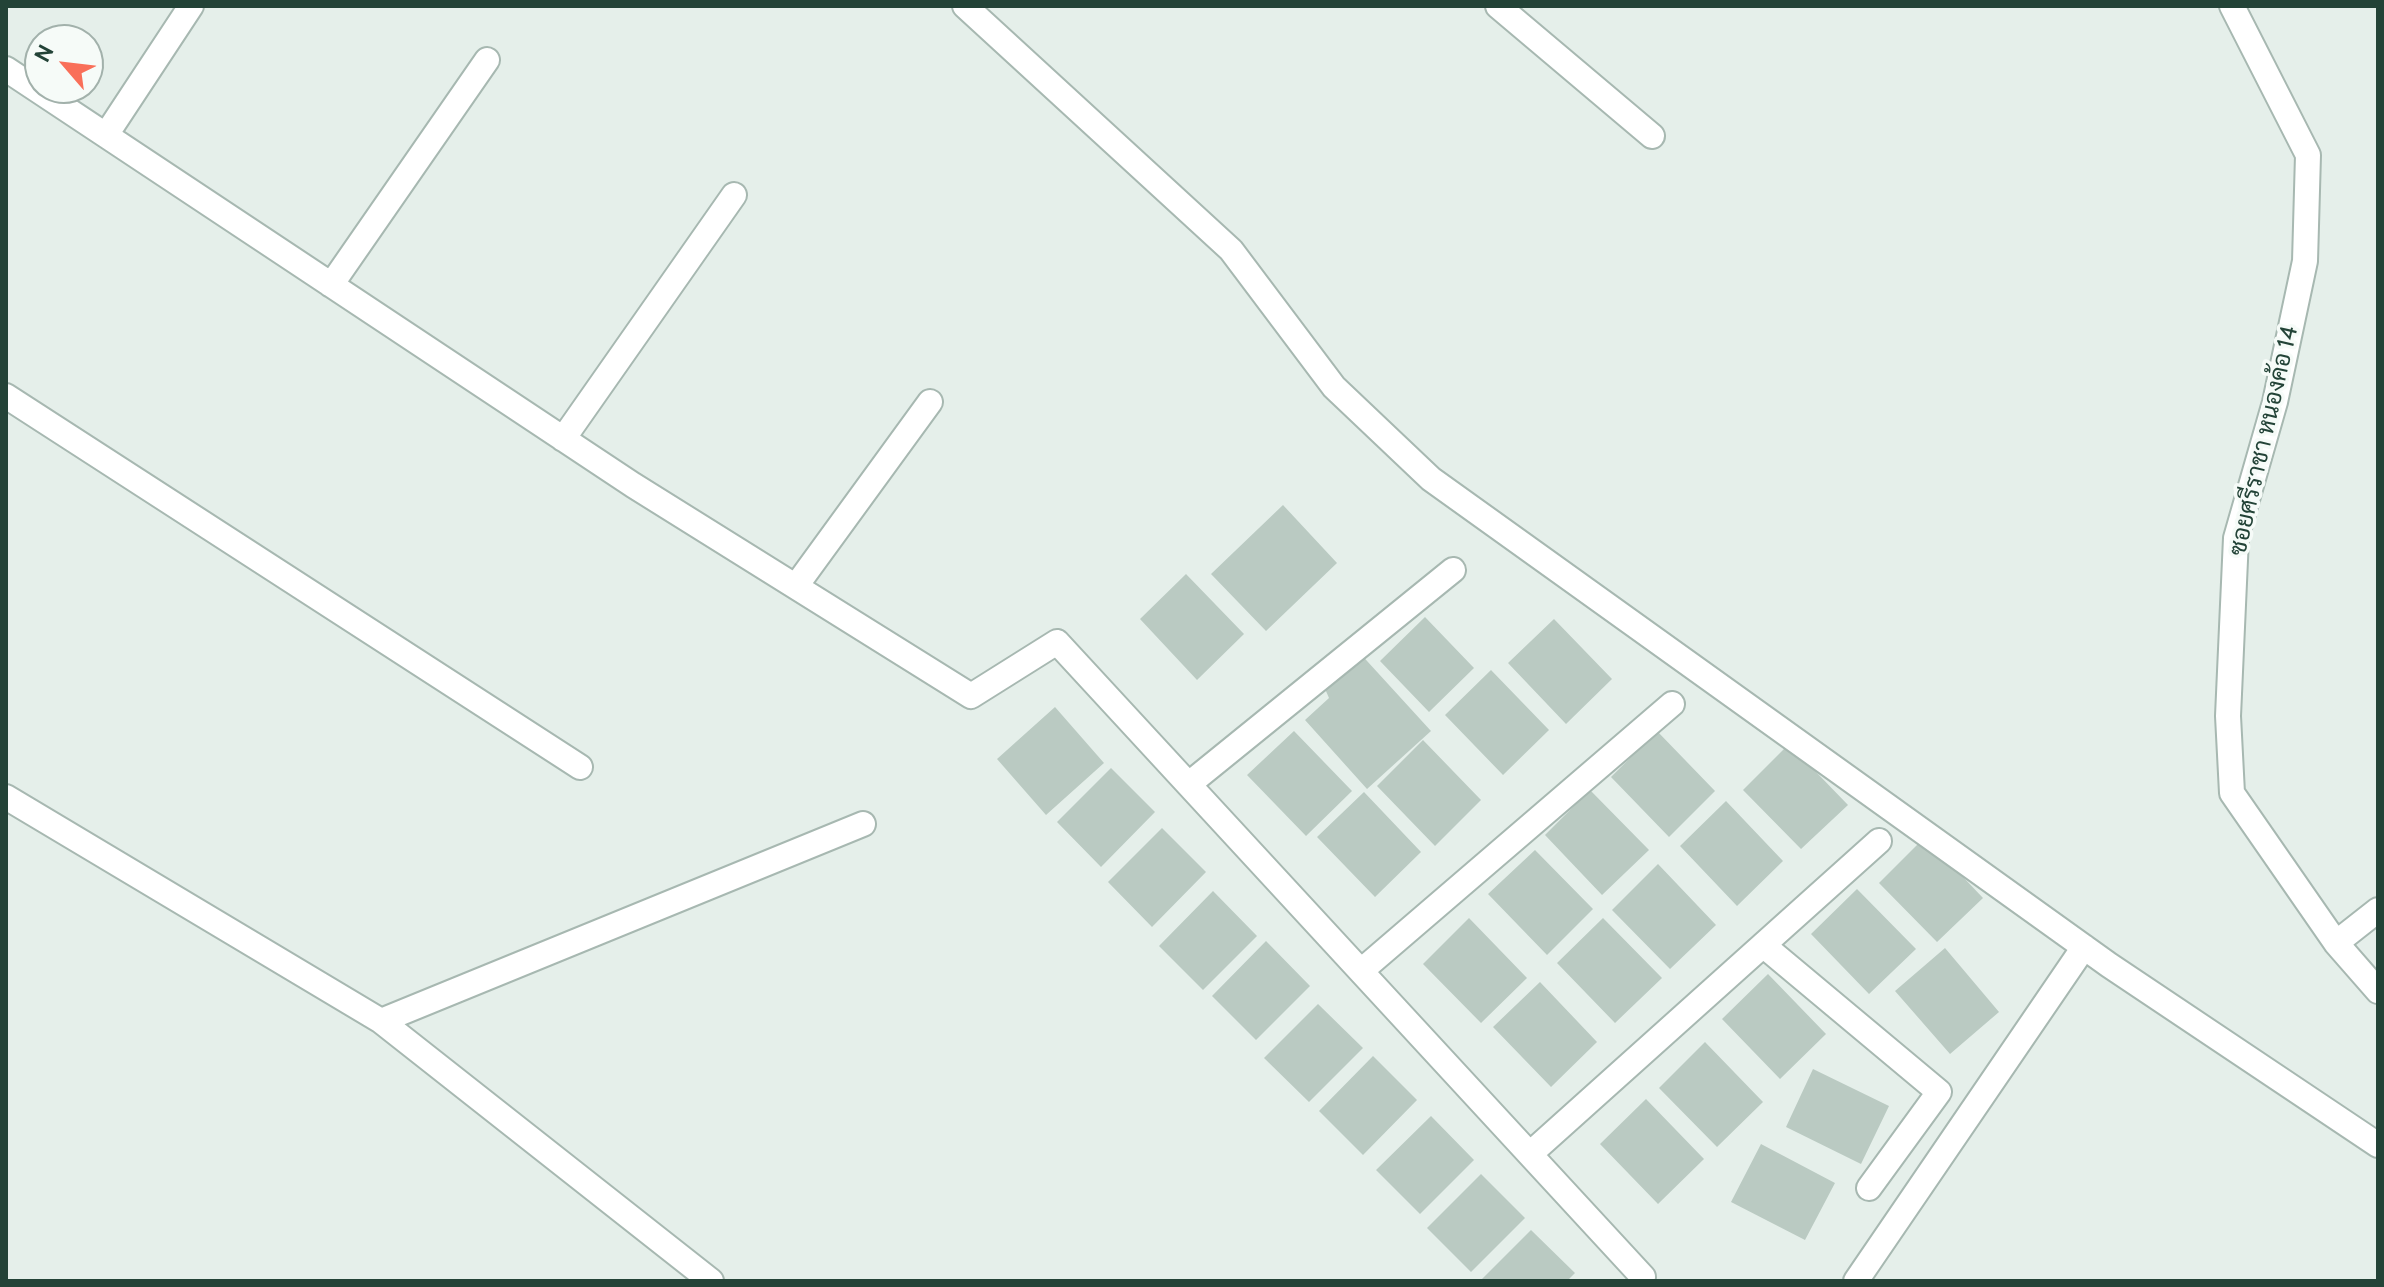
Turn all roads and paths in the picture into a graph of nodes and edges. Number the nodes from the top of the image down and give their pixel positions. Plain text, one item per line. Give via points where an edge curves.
1 (191, 6) edge
2 (965, 6) edge
3 (1498, 6) edge
4 (2232, 6) edge
5 (487, 60) dead end
6 (6, 69) edge
7 (106, 135) junction
8 (1652, 136) dead end
9 (734, 195) dead end
10 (331, 285) junction
11 (6, 396) edge
12 (930, 402) dead end
13 (563, 439) junction
14 (1453, 570) dead end
15 (796, 586) junction
16 (1672, 704) dead end
17 (580, 767) dead end
18 (1189, 784) junction
19 (6, 797) edge
20 (863, 824) dead end
21 (1879, 841) dead end
22 (2378, 910) edge
23 (2336, 943) junction
24 (1763, 945) junction
25 (2084, 947) junction
26 (1361, 971) junction
27 (2378, 991) edge
28 (381, 1021) junction
29 (2378, 1145) edge
30 (1530, 1154) junction
31 (1869, 1188) dead end
32 (1643, 1277) dead end
33 (711, 1281) edge
34 (1856, 1281) edge

1 - 7 street
2 - 25 street via 1231,250 1334,387 1431,479
3 - 8 street
4 - 23 street, ซอยศรีราชา หนองค้อ 14 via 2308,155 2305,261 2275,402 2236,538 2228,716 2232,793
5 - 10 street
6 - 7 street
7 - 10 street
9 - 13 street
10 - 13 street
11 - 17 street
12 - 15 street
13 - 15 street
14 - 18 street
15 - 18 street via 971,696 1057,642
16 - 26 street
18 - 26 street
19 - 28 street
20 - 28 street
21 - 24 street
22 - 23 street
23 - 27 street, ซอยศรีราชา หนองค้อ 14
24 - 30 street
24 - 31 street via 1939,1092
25 - 29 street
25 - 34 street
26 - 30 street
28 - 33 street
30 - 32 street

